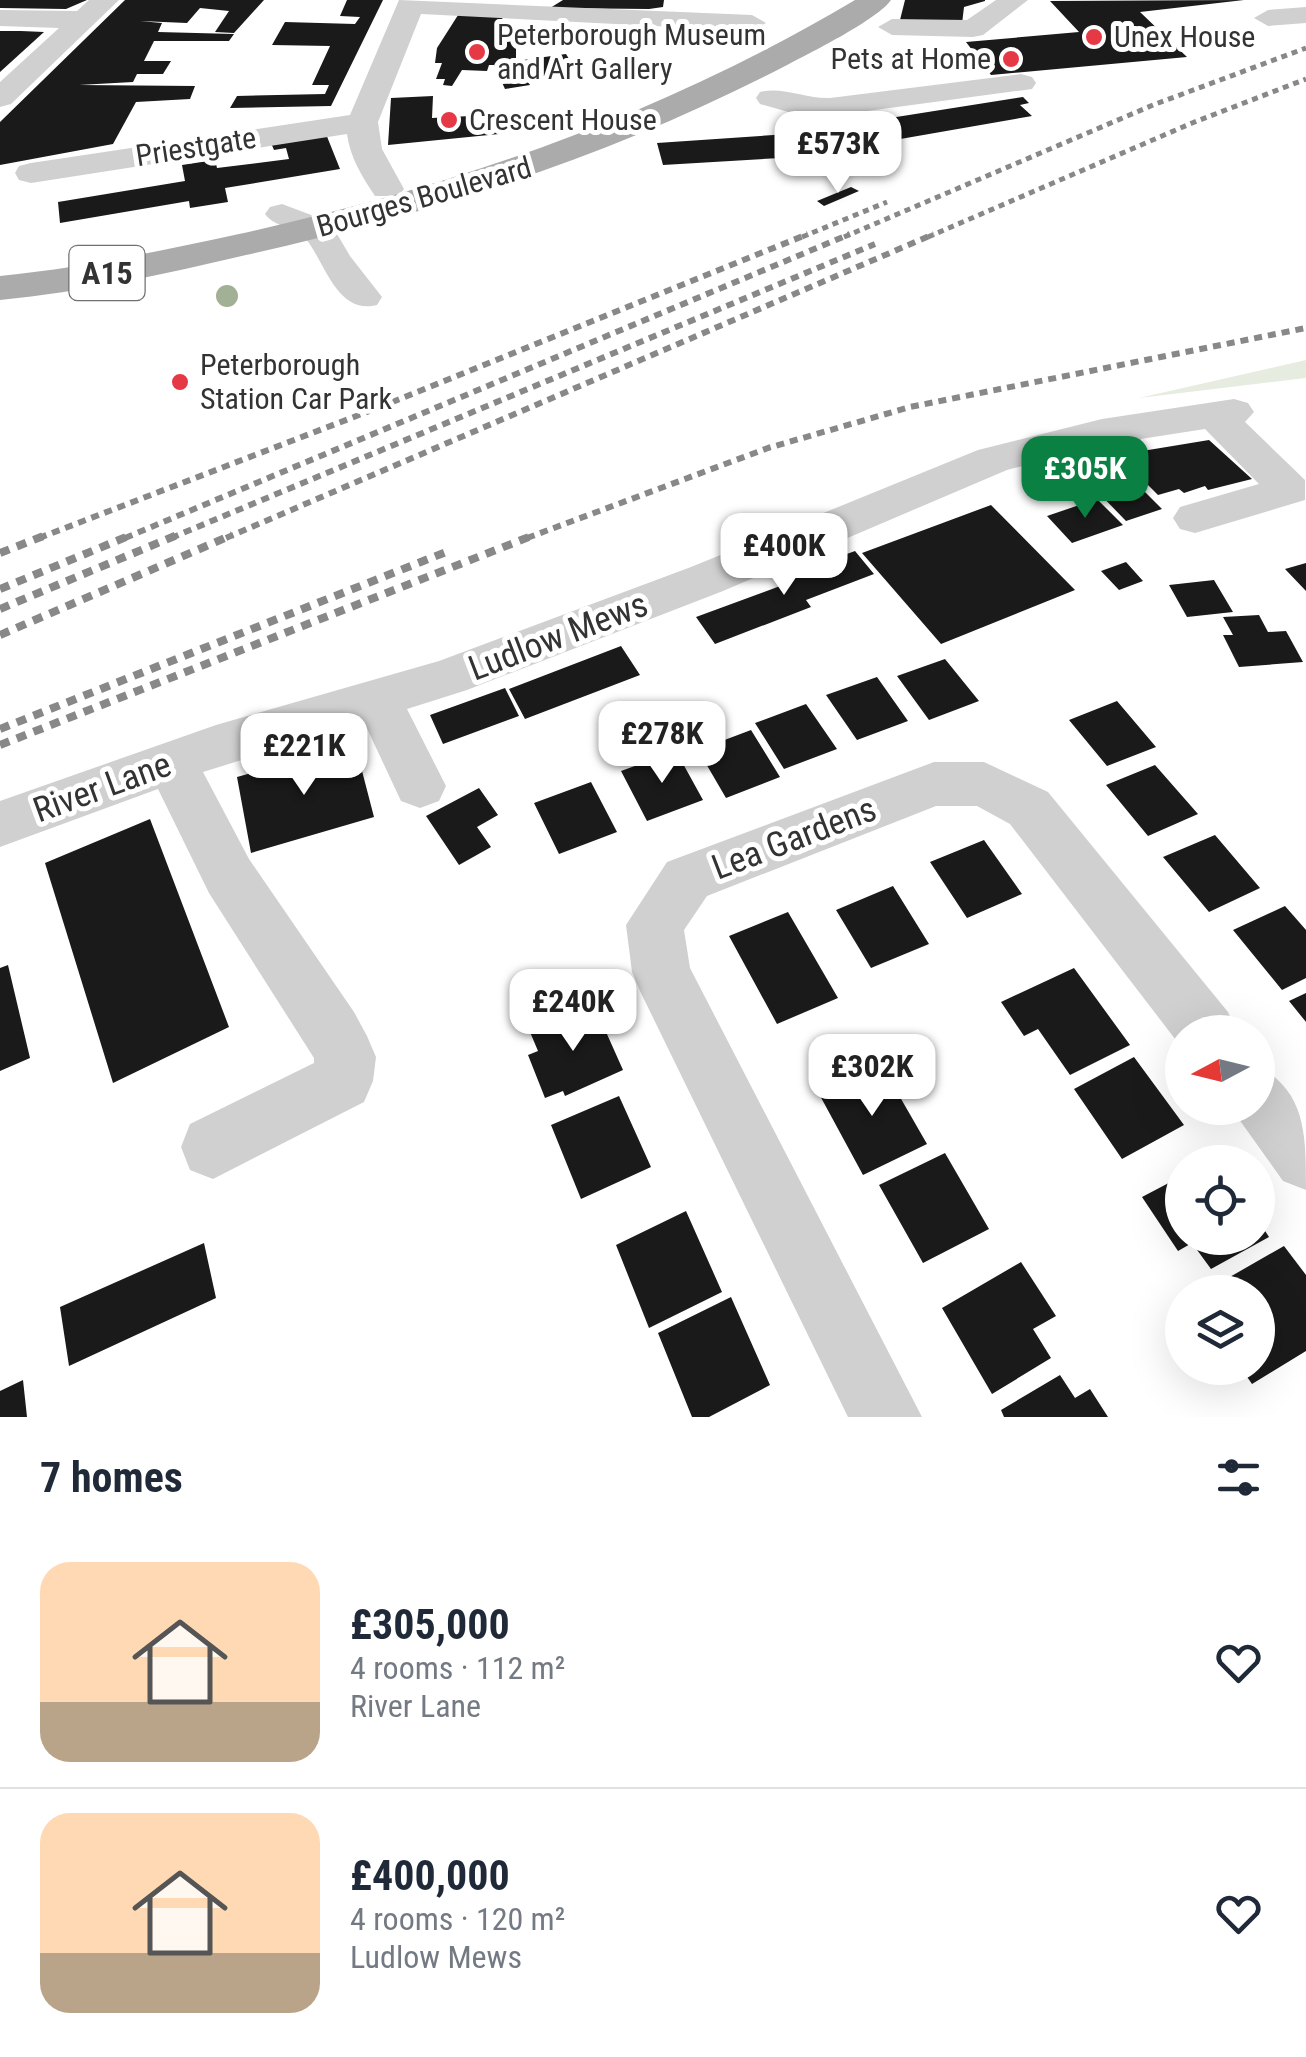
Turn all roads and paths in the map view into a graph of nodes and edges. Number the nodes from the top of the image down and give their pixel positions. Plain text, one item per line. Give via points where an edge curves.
1 (845, 0) edge
2 (876, 0) edge
3 (1014, 0) edge
4 (411, 2) edge
5 (95, 10) edge
6 (1306, 14) edge
7 (0, 18) edge
8 (1268, 18) dead end
9 (670, 21) edge
10 (752, 22) dead end
11 (892, 28) dead end
12 (1021, 83) dead end
13 (0, 98) edge
14 (771, 98) dead end
15 (362, 122) junction
16 (31, 173) dead end
17 (387, 189) junction
18 (290, 228) junction
19 (0, 266) edge
20 (0, 288) edge
21 (1195, 518) dead end
22 (377, 698) junction
23 (171, 762) junction
24 (420, 786) dead end
25 (0, 824) edge
26 (1193, 1015) edge
27 (1275, 1119) edge
28 (213, 1147) dead end
29 (1306, 1158) edge
30 (886, 1417) edge

1 - 17 main road, Bourges Boulevard / A15 via 606,115
2 - 18 main road, Bourges Boulevard / A15 via 775,58 564,154 483,182
3 - 11 street via 973,29
4 - 9 street
4 - 15 street
5 - 7 street
5 - 13 street
6 - 8 street
9 - 10 street
12 - 14 street via 830,107 790,106
15 - 16 street, Priestgate via 77,182
15 - 17 street via 368,154
17 - 18 main road, Bourges Boulevard / A15
18 - 19 main road, Bourges Boulevard / A15
18 - 20 main road, Bourges Boulevard / A15 via 73,279
21 - 22 street, Ludlow Mews via 1290,490 1224,413 1102,432 994,460 707,580
22 - 23 street, River Lane
22 - 24 street
23 - 25 street, River Lane
23 - 28 street via 229,876 345,1058 342,1082
26 - 30 street, Lea Gardens via 1029,808 984,784 934,784 687,879 655,925 661,972
27 - 29 street

